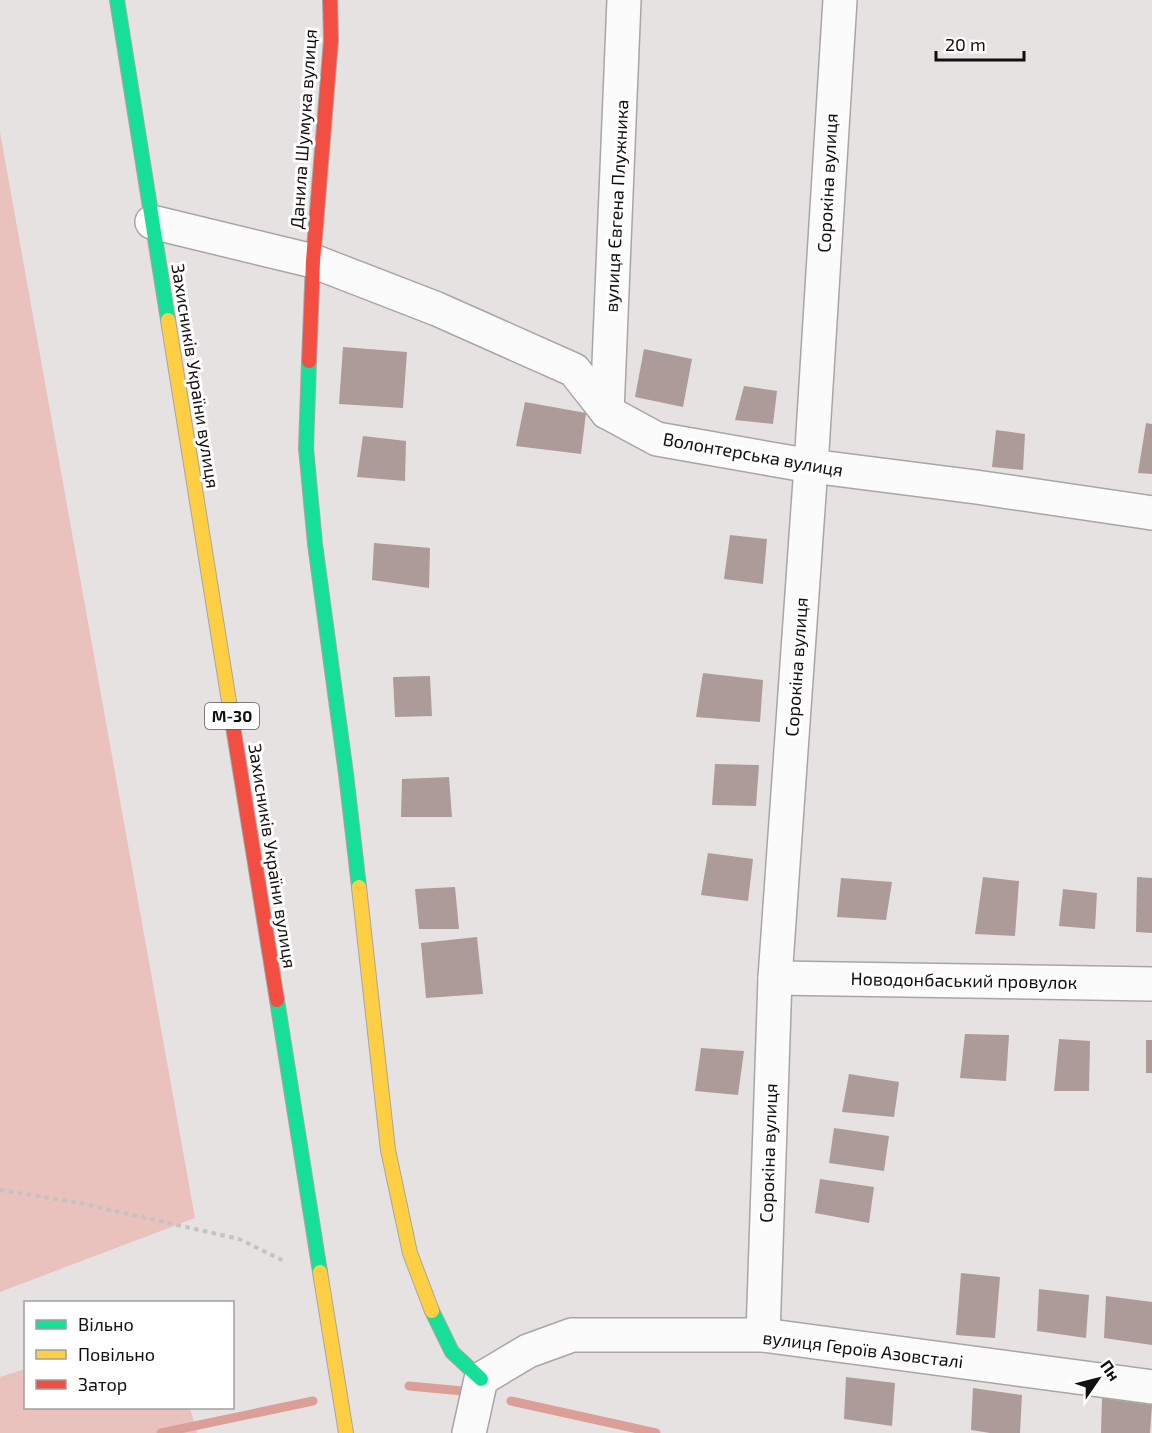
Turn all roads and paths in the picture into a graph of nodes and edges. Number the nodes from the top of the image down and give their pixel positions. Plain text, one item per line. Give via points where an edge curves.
1 (117, 0) edge
2 (330, 0) edge
3 (624, 0) edge
4 (840, 0) edge
5 (152, 222) junction
6 (313, 261) junction
7 (607, 412) junction
8 (811, 466) junction
9 (1152, 513) edge
10 (775, 978) junction
11 (1152, 984) edge
12 (0, 1190) edge
13 (322, 1279) junction
14 (763, 1335) junction
15 (481, 1379) junction
16 (1152, 1387) edge
17 (346, 1433) edge
18 (469, 1433) edge

1 - 5 main road, Захисників України вулиця / М-30
2 - 6 main road, Данила Шумука вулиця via 331,40
3 - 7 street, вулиця Євгена Плужника
4 - 8 street, Сорокіна вулиця
5 - 6 street, Волонтерська вулиця
5 - 13 main road, Захисників України вулиця / М-30
6 - 7 street, Волонтерська вулиця via 437,309 574,370
6 - 15 main road, Данила Шумука вулиця via 306,448 388,1150 410,1253 425,1297 452,1352
7 - 8 street, Волонтерська вулиця via 657,439
8 - 9 street, Волонтерська вулиця
8 - 10 street, Сорокіна вулиця
10 - 11 street, Новодонбаський провулок
10 - 14 street, Сорокіна вулиця
12 - 13 path via 80,1203 239,1239
13 - 17 main road, Захисників України вулиця / М-30
14 - 15 street, вулиця Героїв Азовсталі via 572,1335 528,1352
14 - 16 street, вулиця Героїв Азовсталі
15 - 18 street

